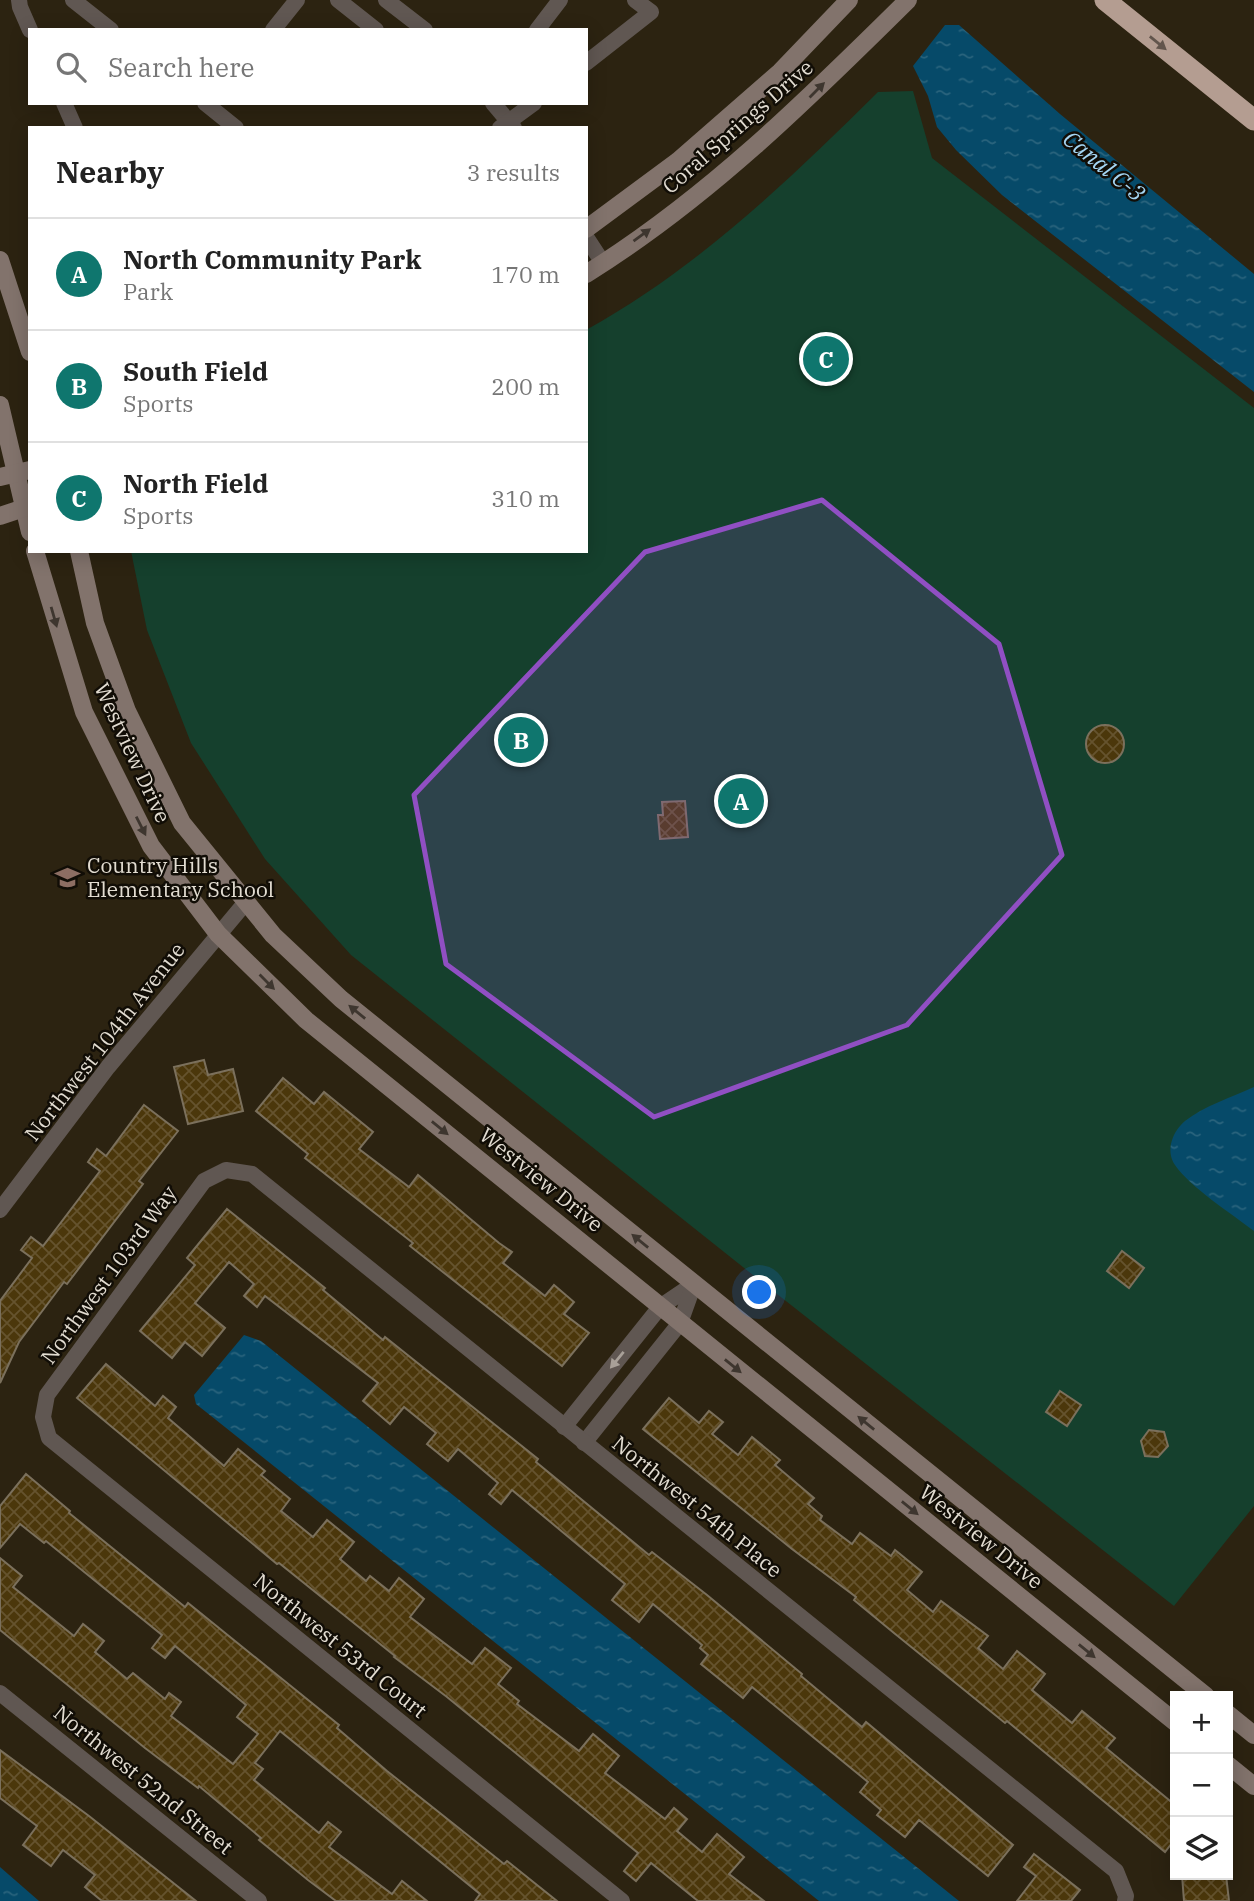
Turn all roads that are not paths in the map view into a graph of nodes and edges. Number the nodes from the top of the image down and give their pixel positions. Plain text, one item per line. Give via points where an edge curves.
1 (19, 0) edge
2 (73, 0) edge
3 (298, 0) edge
4 (338, 0) edge
5 (386, 0) edge
6 (560, 0) edge
7 (635, 0) edge
8 (849, 0) edge
9 (908, 0) edge
10 (1105, 0) edge
11 (540, 26) edge
12 (29, 28) edge
13 (108, 28) edge
14 (275, 28) edge
15 (373, 28) edge
16 (422, 28) edge
17 (588, 61) edge
18 (65, 105) edge
19 (210, 105) edge
20 (494, 105) edge
21 (532, 105) edge
22 (1254, 120) edge
23 (74, 126) edge
24 (234, 126) edge
25 (508, 126) edge
26 (588, 228) edge
27 (588, 240) edge
28 (0, 260) edge
29 (603, 263) junction
30 (588, 273) edge
31 (28, 346) edge
32 (0, 405) edge
33 (15, 473) edge
34 (27, 507) edge
35 (0, 516) edge
36 (36, 553) edge
37 (79, 553) edge
38 (246, 902) junction
39 (218, 934) junction
40 (226, 1170) joint
41 (0, 1210) edge
42 (694, 1284) junction
43 (660, 1307) junction
44 (680, 1323) junction
45 (43, 1417) joint
46 (564, 1427) junction
47 (584, 1443) junction
48 (1200, 1691) edge
49 (0, 1693) edge
50 (1170, 1718) edge
51 (1233, 1718) edge
52 (1254, 1735) edge
53 (1233, 1769) edge
54 (1254, 1786) edge
55 (1125, 1898) edge
56 (259, 1901) edge
57 (622, 1901) edge

1 - 12 street
2 - 13 street
3 - 14 street
4 - 15 street
5 - 16 street
6 - 11 street
7 - 17 street via 651,12
8 - 26 street, Coral Springs Drive via 780,72 678,161
29 -> 9 street, Coral Springs Drive via 702,192 807,100
10 -> 22 highway
18 - 23 street
19 - 24 street
20 - 25 street
21 - 25 street
27 - 29 street
28 - 31 street
29 - 30 street, Coral Springs Drive
32 - 33 street
33 - 34 street
34 - 35 street
36 -> 39 street, Westview Drive via 93,734 151,846
37 - 38 street, Westview Drive via 95,623 127,711 183,823
38 - 39 street, Northwest 104th Avenue
42 -> 38 street, Westview Drive via 341,999 273,935
39 - 41 street, Northwest 104th Avenue via 108,1067
39 -> 43 street, Westview Drive via 306,1020
40 - 45 street, Northwest 103rd Way via 204,1181 47,1395
40 - 46 street, Northwest 54th Place via 252,1174
42 - 43 street
42 - 44 street
48 -> 42 street, Westview Drive
43 - 44 street, Westview Drive
43 -> 46 street
44 - 47 street
44 -> 50 street, Westview Drive
45 - 57 street, Northwest 53rd Court via 49,1438
46 - 47 street, Northwest 54th Place
47 - 55 street, Northwest 54th Place via 1116,1871
49 - 56 street, Northwest 52nd Street
51 - 52 street
53 - 54 street

